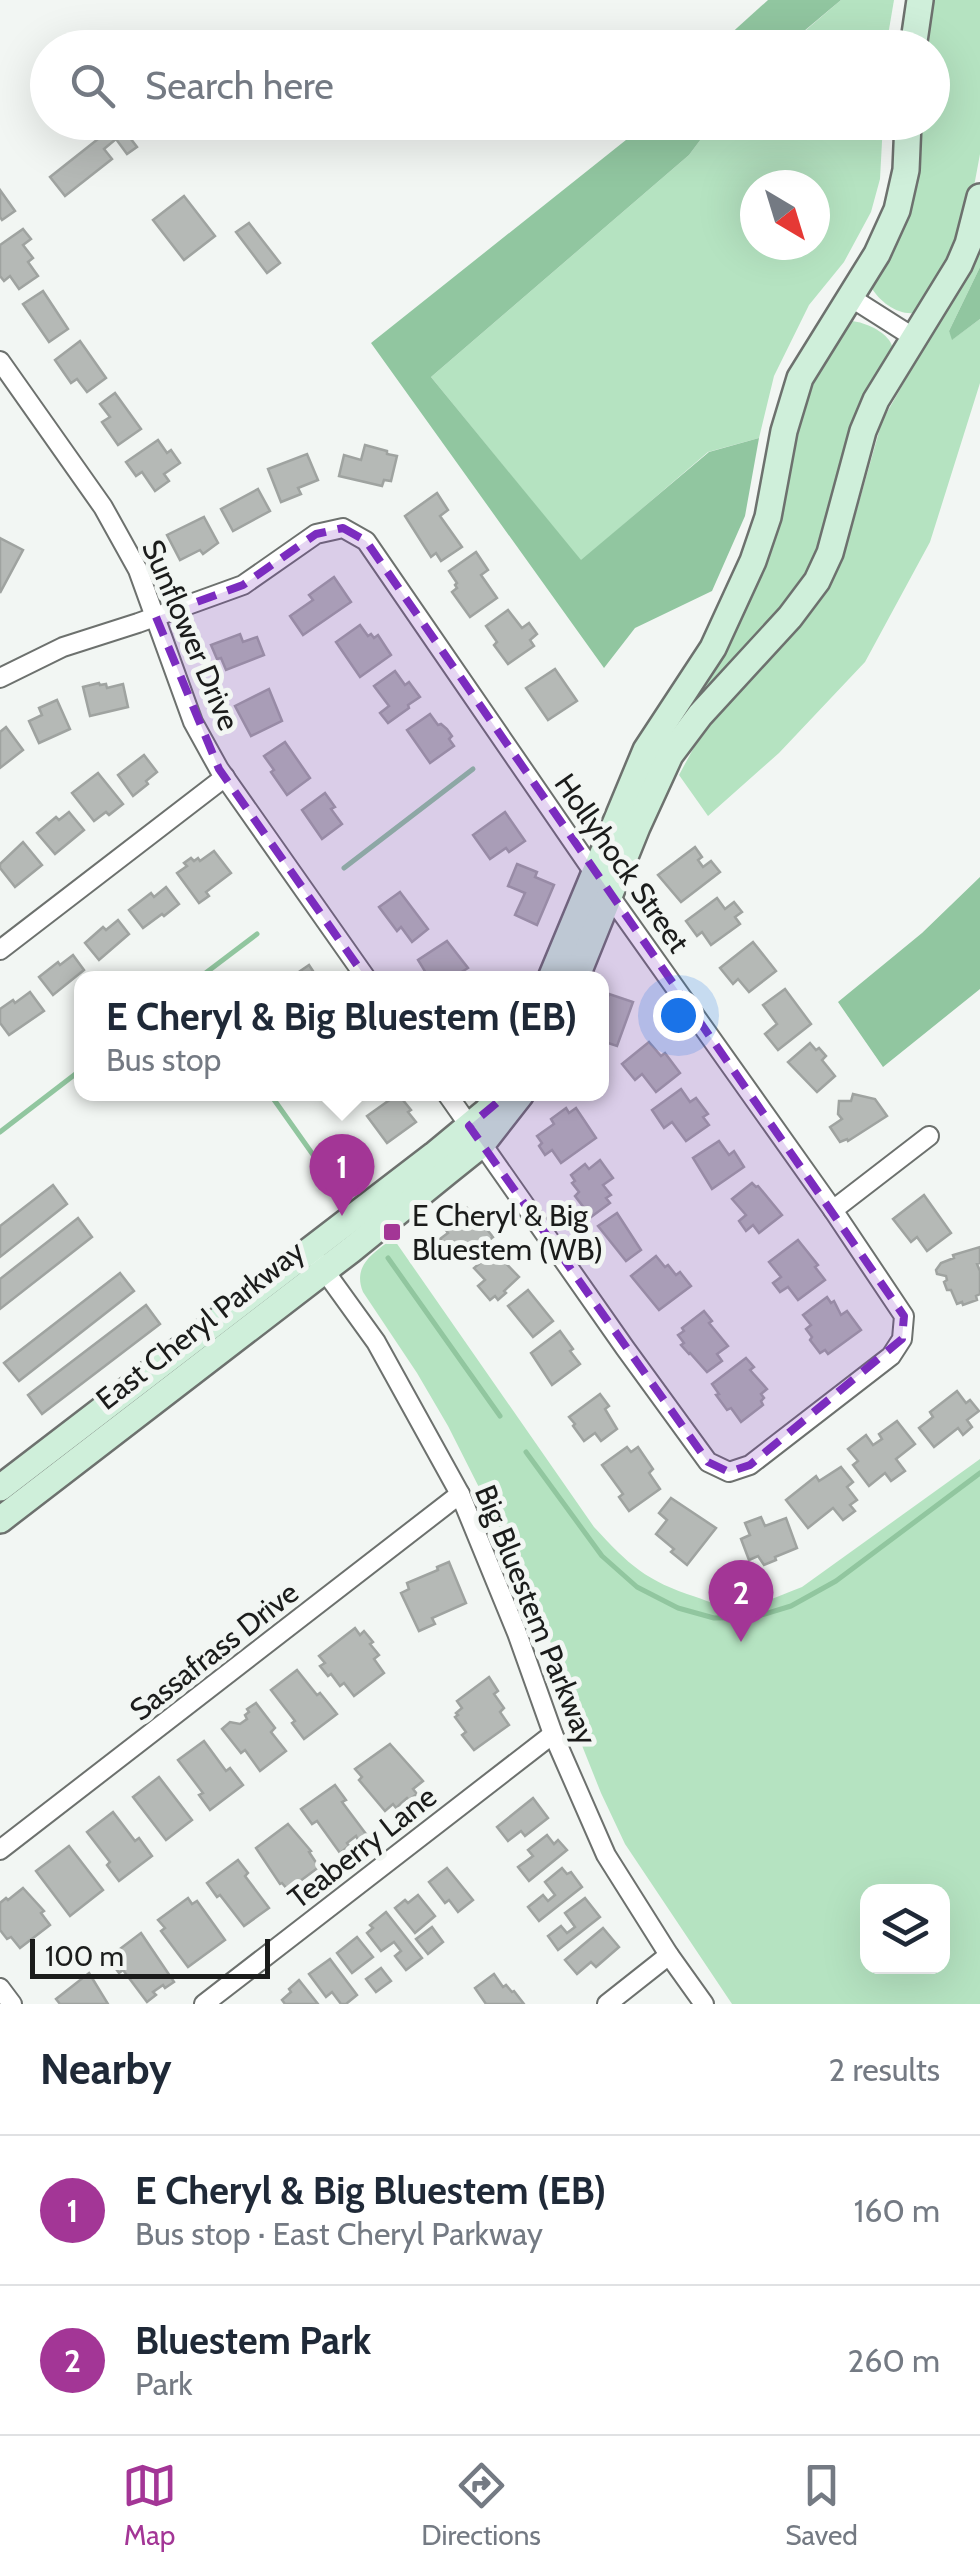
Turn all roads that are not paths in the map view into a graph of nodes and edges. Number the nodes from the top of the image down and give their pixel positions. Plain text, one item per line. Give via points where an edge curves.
1 (920, 0) edge
2 (916, 30) edge
3 (907, 140) edge
4 (980, 197) edge
5 (850, 297) junction
6 (912, 338) junction
7 (0, 361) edge
8 (156, 617) junction
9 (0, 678) edge
10 (224, 777) junction
11 (595, 873) junction
12 (610, 896) junction
13 (0, 950) edge
14 (361, 971) edge
15 (554, 971) edge
16 (579, 971) edge
17 (452, 1101) edge
18 (496, 1101) edge
19 (512, 1101) edge
20 (476, 1135) junction
21 (929, 1136) dead end
22 (833, 1210) junction
23 (317, 1260) junction
24 (0, 1488) edge
25 (460, 1494) junction
26 (0, 1520) edge
27 (552, 1734) junction
28 (0, 1850) edge
29 (670, 1956) junction
30 (0, 1988) edge
31 (12, 2004) edge
32 (204, 2004) edge
33 (606, 2004) edge
34 (704, 2004) edge

1 - 2 street
3 - 5 street via 897,210
4 - 6 street via 958,265
5 - 6 street
5 - 11 street via 800,378 768,517 735,604 646,750
6 - 12 street via 863,430 817,582 670,755
7 - 8 street, Sunflower Drive via 103,506
8 - 9 street via 64,647
8 - 10 street, Sunflower Drive via 193,722
8 - 11 street, Hollyhock Street via 242,585 316,534 344,528 366,541
10 - 13 street
10 - 14 street, Sunflower Drive
11 - 12 street, Hollyhock Street
11 - 15 street
12 - 16 street
12 - 22 street, Hollyhock Street
17 - 20 street
18 - 20 street, East Cheryl Parkway
19 - 20 street, East Cheryl Parkway
20 - 22 street, Hollyhock Street via 708,1462 729,1472 750,1465 797,1429 890,1356 902,1339 904,1316
20 - 23 street, East Cheryl Parkway
21 - 22 street
23 - 24 street, East Cheryl Parkway
23 - 25 street, Big Bluestem Parkway via 376,1342
23 - 26 street, East Cheryl Parkway
25 - 27 street, Big Bluestem Parkway
25 - 28 street, Sassafrass Drive
27 - 29 street, Big Bluestem Parkway via 606,1856
27 - 32 street, Teaberry Lane
29 - 33 street
29 - 34 street, Big Bluestem Parkway
30 - 31 street

